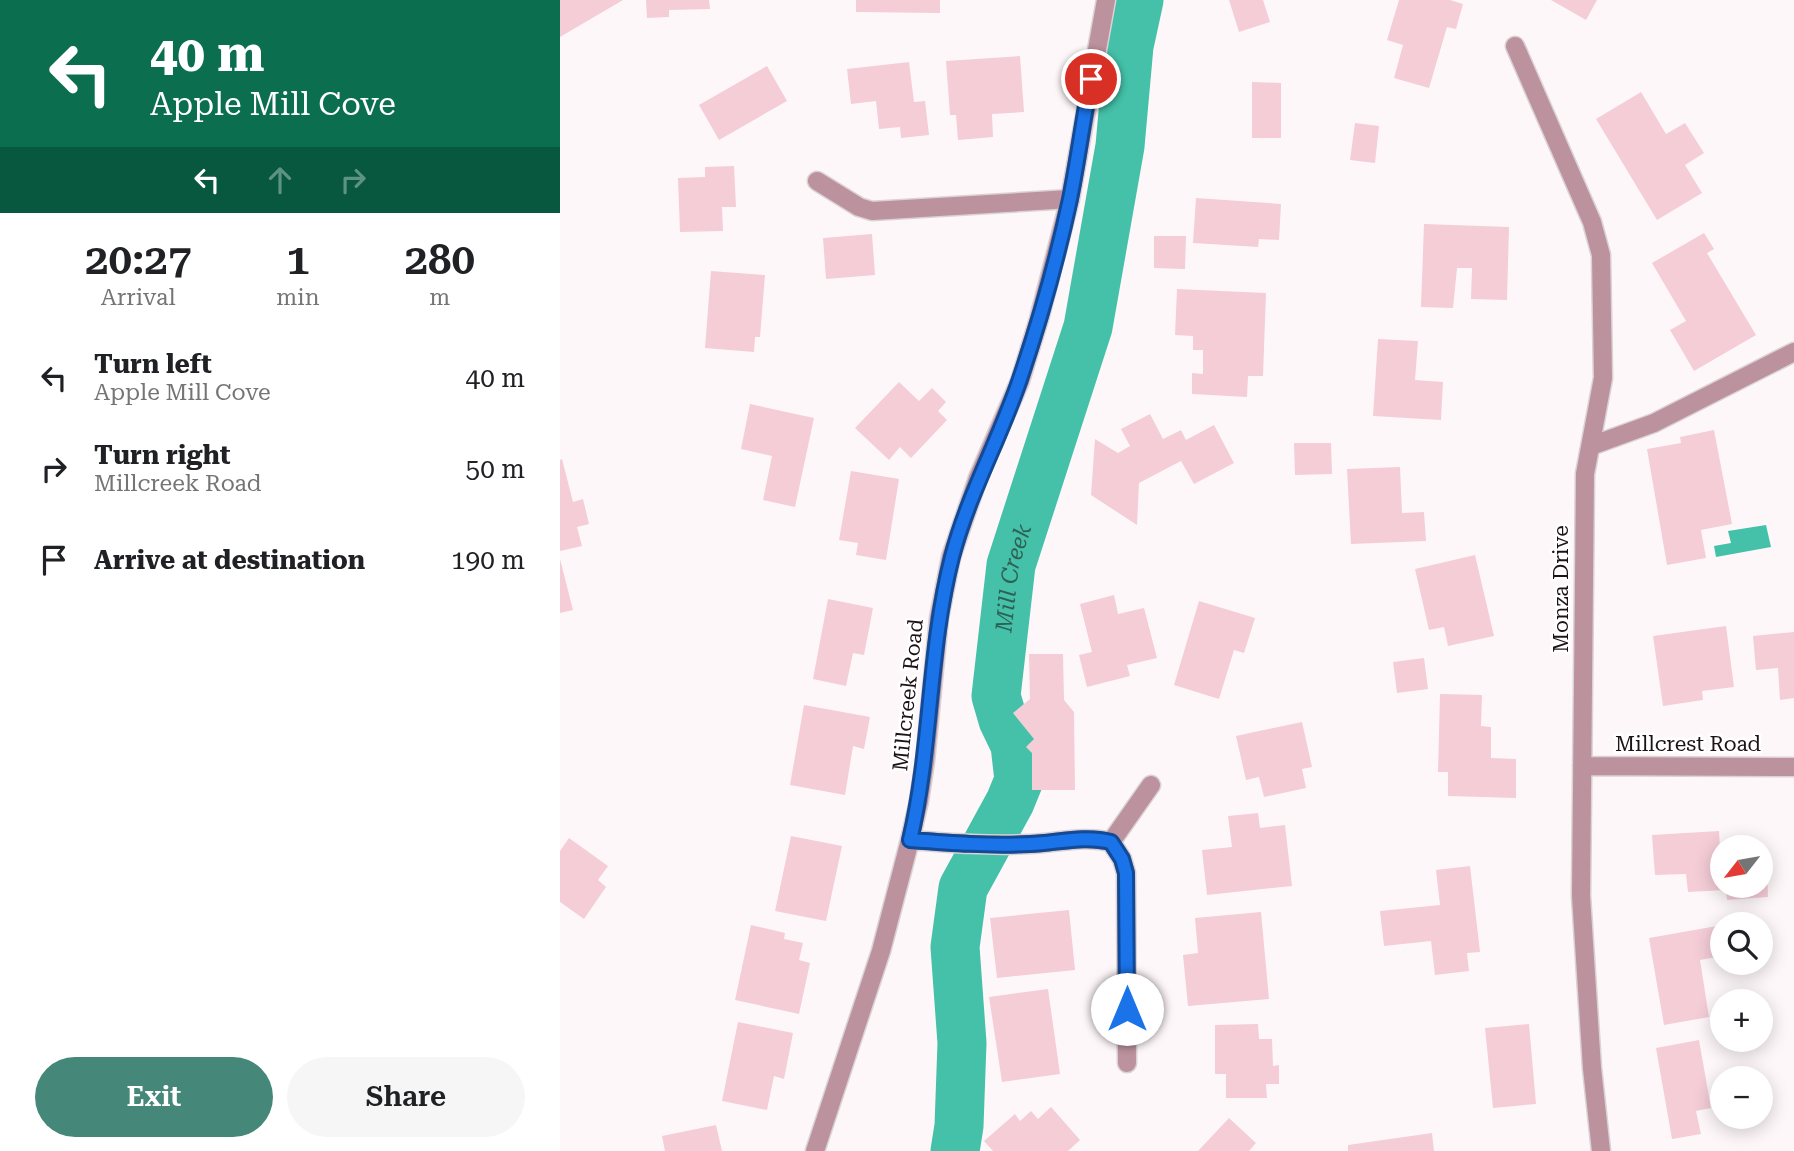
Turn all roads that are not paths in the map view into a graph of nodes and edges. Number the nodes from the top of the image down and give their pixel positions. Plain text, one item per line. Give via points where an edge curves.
1 (1106, 0) edge
2 (1515, 46) dead end
3 (817, 181) dead end
4 (1070, 199) junction
5 (1794, 352) edge
6 (1591, 446) junction
7 (1582, 766) junction
8 (1794, 767) edge
9 (1151, 785) dead end
10 (910, 840) junction
11 (1111, 842) junction
12 (1127, 1063) dead end
13 (815, 1151) edge
14 (1601, 1151) edge

1 - 4 street, Millcreek Road
2 - 6 street, Monza Drive via 1592,222 1601,255 1603,378
3 - 4 street via 872,211
4 - 10 street, Millcreek Road via 1020,381 978,478 951,558
5 - 6 street via 1654,423
6 - 7 street, Monza Drive via 1585,474
7 - 8 street, Millcrest Road
7 - 14 street, Monza Drive via 1581,896
9 - 11 street
10 - 11 street
10 - 13 street, Millcreek Road via 881,951
11 - 12 street via 1126,873

